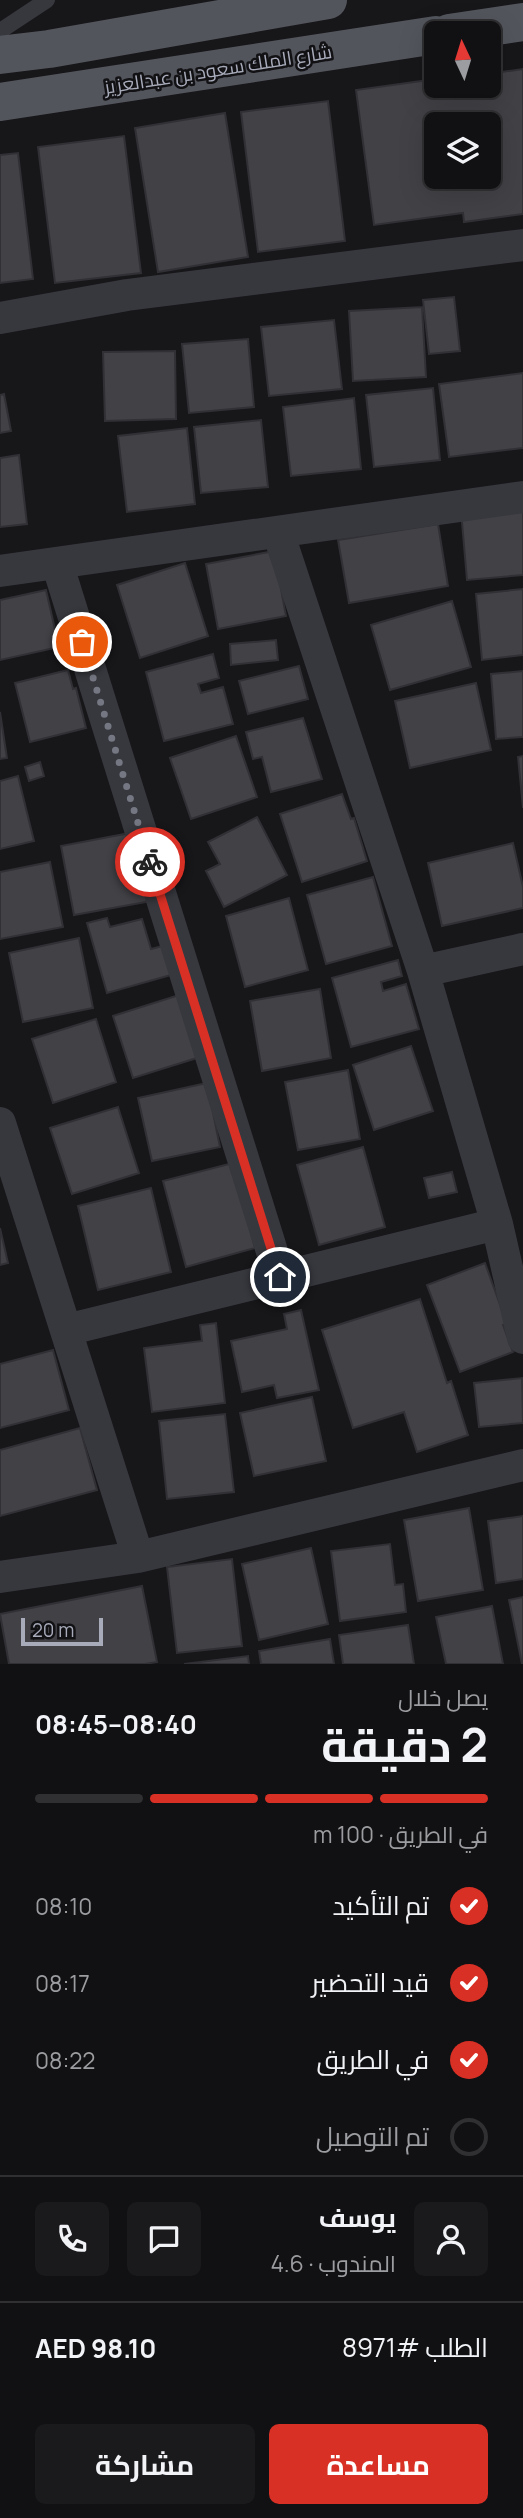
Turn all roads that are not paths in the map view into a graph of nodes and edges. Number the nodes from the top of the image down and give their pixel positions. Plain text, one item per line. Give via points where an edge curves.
1 (47, 0) edge
2 (328, 0) edge
3 (523, 22) edge
4 (501, 25) edge
5 (0, 31) edge
6 (424, 37) edge
7 (0, 55) edge
8 (0, 102) edge
9 (523, 245) edge
10 (0, 318) edge
11 (523, 497) edge
12 (278, 532) junction
13 (57, 563) junction
14 (0, 571) edge
15 (523, 949) edge
16 (423, 971) junction
17 (0, 1123) edge
18 (497, 1224) junction
19 (280, 1277) junction
20 (66, 1330) junction
21 (523, 1339) edge
22 (523, 1465) edge
23 (138, 1557) junction
24 (0, 1577) edge

1 - 5 lane
2 - 7 main road
3 - 4 main road
6 - 8 main road, شارع الملك سعود بن عبدالعزيز
9 - 10 street via 127,295
11 - 12 street
12 - 13 street
12 - 16 street
13 - 14 street
13 - 19 street
15 - 16 street
16 - 18 street
17 - 20 street
18 - 19 street
18 - 21 street
19 - 20 street
20 - 23 street
22 - 23 street
23 - 24 street

